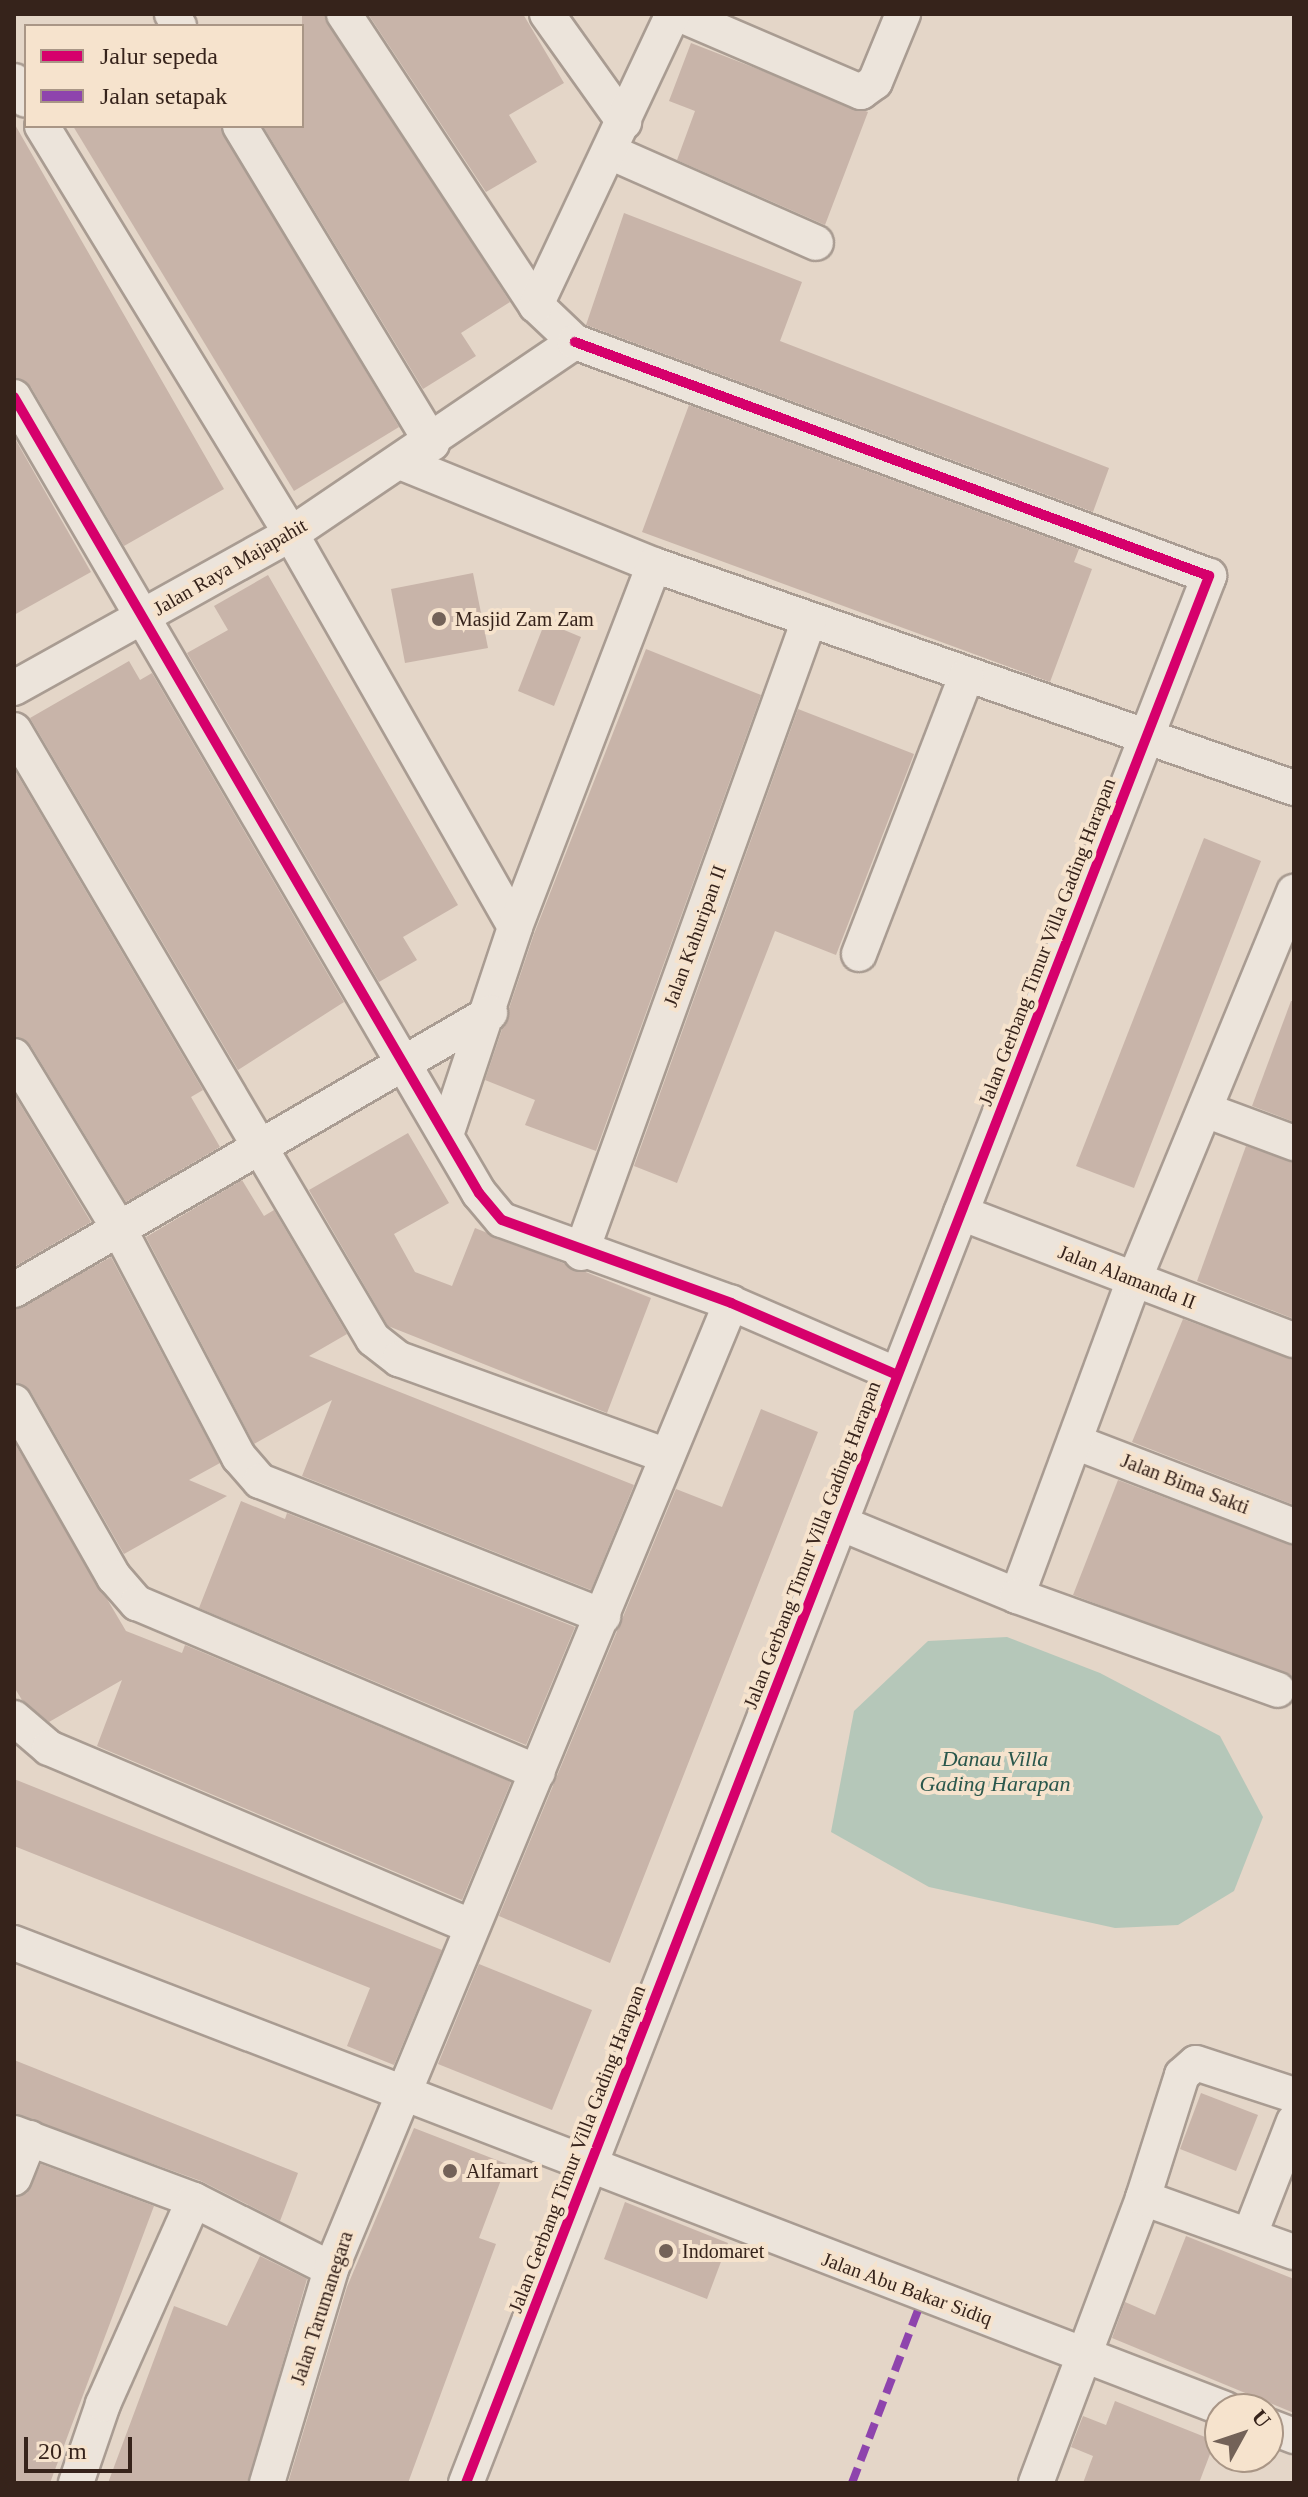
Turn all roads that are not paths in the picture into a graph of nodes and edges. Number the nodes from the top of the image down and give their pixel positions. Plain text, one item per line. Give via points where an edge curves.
1 (344, 14) edge
2 (673, 14) edge
3 (679, 14) edge
4 (903, 14) edge
5 (553, 18) edge
6 (727, 22) edge
7 (43, 128) edge
8 (241, 128) edge
9 (617, 137) junction
10 (816, 243) dead end
11 (536, 305) junction
12 (575, 342) junction
13 (14, 397) edge
14 (432, 443) junction
15 (400, 462) junction
16 (291, 534) junction
17 (654, 565) junction
18 (145, 617) junction
19 (809, 620) junction
20 (966, 676) junction
21 (14, 688) edge
22 (14, 730) edge
23 (1146, 738) junction
24 (1294, 788) edge
25 (1294, 892) edge
26 (515, 927) junction
27 (859, 954) dead end
28 (1282, 960) edge
29 (490, 1013) junction
30 (14, 1056) edge
31 (406, 1065) junction
32 (1208, 1111) junction
33 (446, 1135) junction
34 (1294, 1143) edge
35 (263, 1147) junction
36 (961, 1213) junction
37 (118, 1227) junction
38 (581, 1253) junction
39 (1134, 1280) junction
40 (14, 1290) edge
41 (731, 1303) junction
42 (1294, 1340) edge
43 (897, 1375) junction
44 (17, 1415) edge
45 (1075, 1442) junction
46 (667, 1456) junction
47 (840, 1523) junction
48 (1294, 1526) edge
49 (1017, 1596) junction
50 (603, 1616) junction
51 (1278, 1690) dead end
52 (14, 1718) edge
53 (538, 1772) junction
54 (471, 1926) junction
55 (14, 1943) edge
56 (406, 2093) junction
57 (1294, 2095) edge
58 (1294, 2121) edge
59 (22, 2136) edge
60 (589, 2167) junction
61 (14, 2178) edge
62 (1143, 2198) junction
63 (194, 2200) junction
64 (1250, 2234) junction
65 (1294, 2252) edge
66 (331, 2269) junction
67 (1085, 2353) junction
68 (1204, 2401) edge
69 (76, 2483) edge
70 (267, 2483) edge
71 (466, 2483) edge
72 (1036, 2483) edge

1 - 11 street
2 - 9 street
3 - 6 street
4 - 6 street via 875,82 861,92
5 - 9 street
7 - 16 street
8 - 14 street
9 - 10 street
9 - 11 street
11 - 12 street
12 - 14 street, Jalan Raya Majapahit
12 - 23 street, Jalan Gerbang Timur Villa Gading Harapan via 1209,576
13 - 18 street
14 - 15 street, Jalan Raya Majapahit
15 - 16 street, Jalan Raya Majapahit
15 - 17 street
16 - 18 street, Jalan Raya Majapahit
16 - 26 street
17 - 19 street
17 - 26 street
18 - 21 street, Jalan Raya Majapahit
18 - 31 street
19 - 20 street
19 - 38 street, Jalan Kahuripan II
20 - 23 street
20 - 27 street
22 - 35 street
23 - 24 street
23 - 36 street, Jalan Gerbang Timur Villa Gading Harapan
25 - 28 street
26 - 29 street
28 - 32 street
29 - 31 street
29 - 33 street
30 - 37 street
31 - 33 street
31 - 35 street
32 - 34 street
32 - 39 street
33 - 38 street via 502,1220
35 - 37 street
35 - 46 street via 358,1317 399,1359
36 - 39 street, Jalan Alamanda II
36 - 43 street, Jalan Gerbang Timur Villa Gading Harapan
37 - 40 street
37 - 50 street via 239,1457 260,1481
38 - 41 street
39 - 42 street, Jalan Alamanda II
39 - 45 street
41 - 43 street
41 - 46 street, Jalan Tarumanegara
43 - 47 street, Jalan Gerbang Timur Villa Gading Harapan
44 - 53 street via 114,1577 137,1603
45 - 48 street, Jalan Bima Sakti
45 - 49 street
46 - 50 street, Jalan Tarumanegara
47 - 49 street
47 - 60 street, Jalan Gerbang Timur Villa Gading Harapan
49 - 51 street
50 - 53 street, Jalan Tarumanegara
52 - 54 street via 49,1748
53 - 54 street, Jalan Tarumanegara
54 - 56 street, Jalan Tarumanegara
55 - 56 street, Jalan Abu Bakar Sidiq
56 - 60 street, Jalan Abu Bakar Sidiq
56 - 66 street, Jalan Tarumanegara
57 - 62 street via 1196,2063 1182,2075
58 - 64 street
59 - 61 street
59 - 63 street
60 - 67 street, Jalan Abu Bakar Sidiq
60 - 71 street, Jalan Gerbang Timur Villa Gading Harapan
62 - 64 street
62 - 67 street
63 - 66 street
63 - 69 street via 103,2404
64 - 65 street
66 - 70 street, Jalan Tarumanegara
67 - 68 street, Jalan Abu Bakar Sidiq
67 - 72 street

